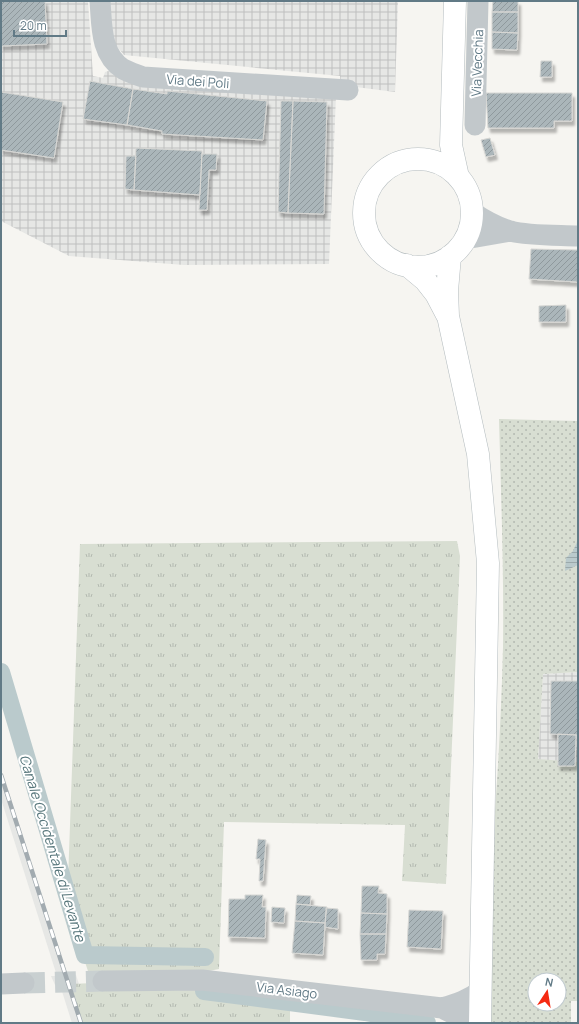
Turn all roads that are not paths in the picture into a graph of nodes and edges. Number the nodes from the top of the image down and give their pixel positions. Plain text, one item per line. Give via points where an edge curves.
1 (100, 1) edge
2 (455, 1) edge
3 (478, 1) edge
4 (348, 90) dead end
5 (475, 125) dead end
6 (451, 127) junction
7 (410, 160) junction
8 (458, 177) junction
9 (472, 212) junction
10 (512, 231) junction
11 (578, 236) edge
12 (465, 239) junction
13 (450, 256) junction
14 (407, 265) junction
15 (448, 316) junction
16 (103, 981) tunnel mouth
17 (24, 983) tunnel mouth
18 (1, 984) edge
19 (481, 990) junction
20 (442, 1008) junction
21 (467, 1023) edge
22 (480, 1023) edge

1 - 4 street, Via dei Poli via 103,38 109,54 123,68 143,77
2 - 6 main road
3 - 5 street, Via Vecchia
6 - 7 main road via 426,152
6 - 8 main road via 451,145
7 - 8 main road via 424,159 437,162 449,168
7 - 14 main road via 383,171 373,182 366,196 364,211 365,226 380,252
8 - 9 main road via 468,194
9 - 10 street via 492,224
9 - 12 main road
10 - 11 street
10 - 12 street
12 - 13 main road
13 - 14 main road via 437,263
13 - 15 main road
14 - 15 main road via 425,280
15 - 19 main road via 478,454 488,562
16 - 20 street, Via Asiago via 202,980
17 - 18 street
19 - 20 street via 460,1004
19 - 22 main road
20 - 21 street, Via Asiago

